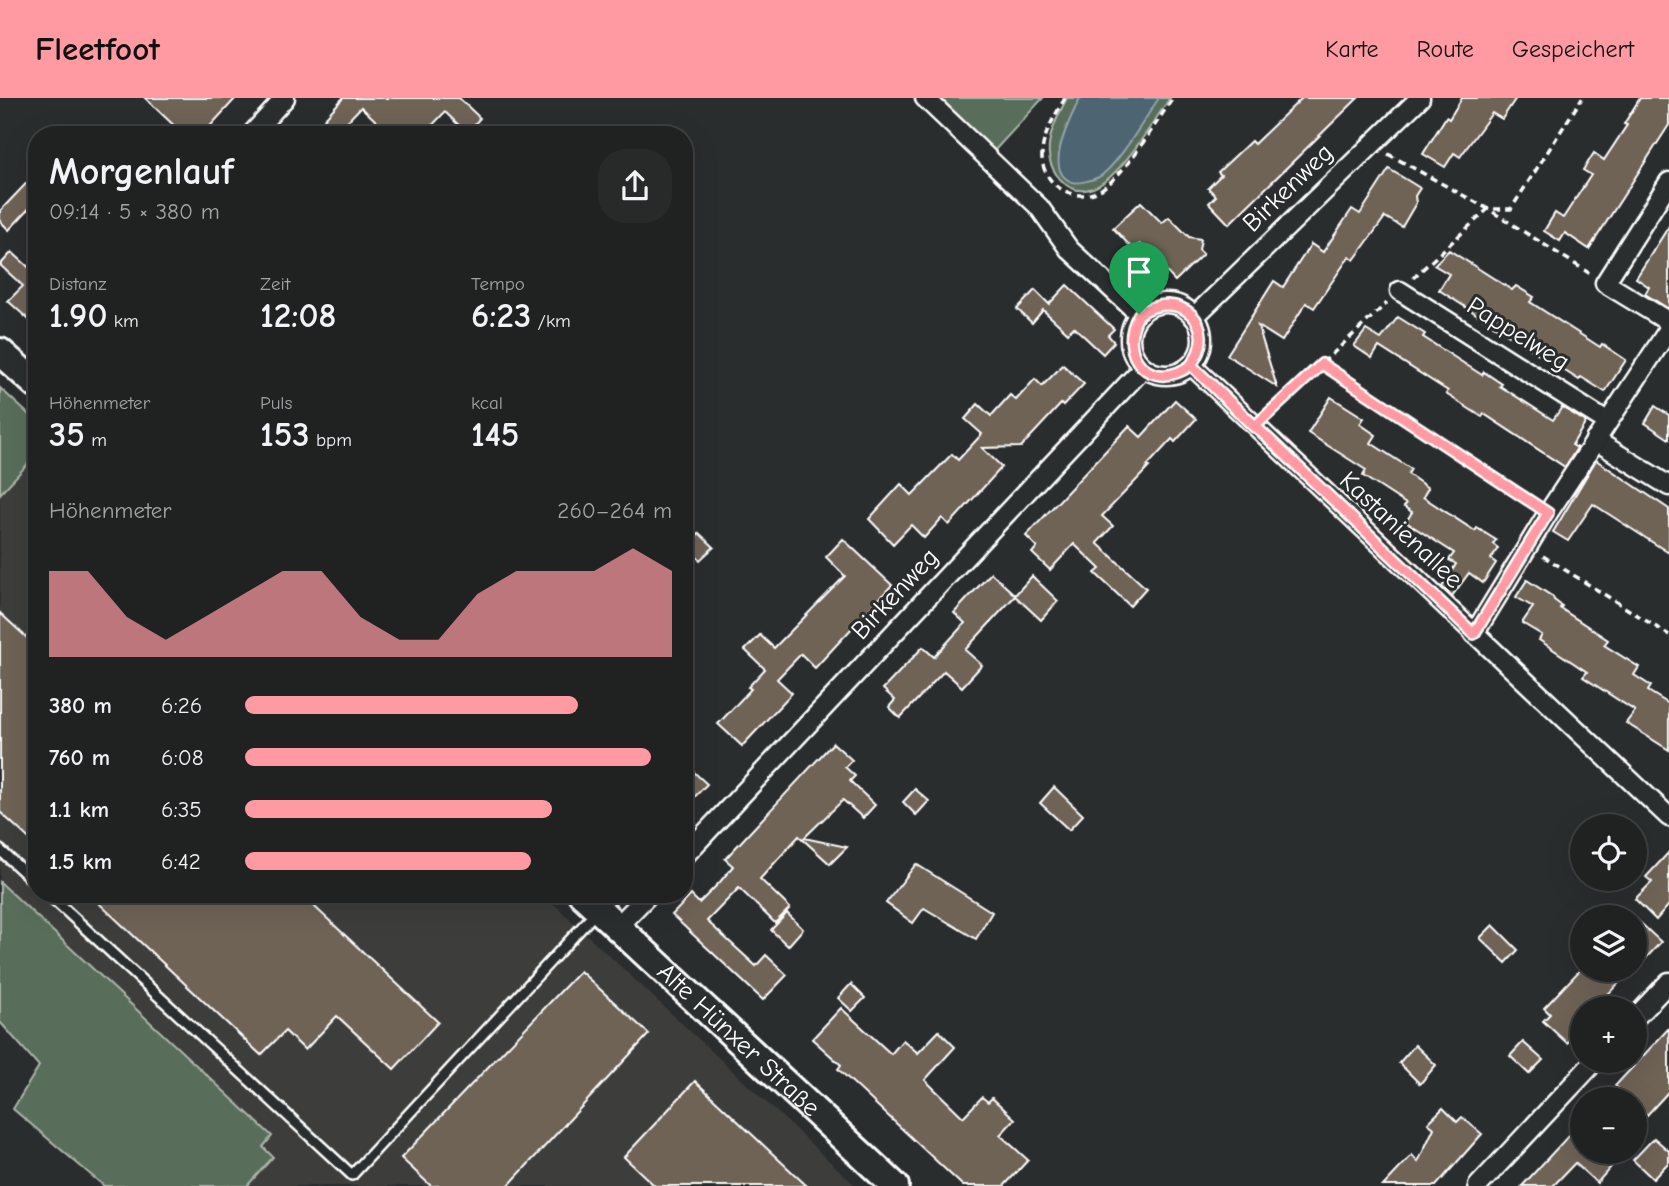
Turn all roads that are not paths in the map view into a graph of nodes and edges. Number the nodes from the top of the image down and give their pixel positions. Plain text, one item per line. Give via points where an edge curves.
1 (285, 98) edge
2 (925, 98) edge
3 (1420, 98) edge
4 (259, 126) edge
5 (1669, 183) edge
6 (1400, 291) road end
7 (1139, 314) junction
8 (1194, 317) junction
9 (1669, 322) edge
10 (1669, 329) edge
11 (0, 352) edge
12 (1191, 365) junction
13 (1143, 368) junction
14 (28, 372) edge
15 (1607, 422) junction
16 (1595, 440) junction
17 (1669, 486) edge
18 (1474, 634) junction
19 (1669, 817) edge
20 (693, 846) edge
21 (0, 850) edge
22 (28, 876) edge
23 (58, 903) edge
24 (589, 903) edge
25 (591, 903) edge
26 (640, 903) edge
27 (617, 927) junction
28 (1669, 982) edge
29 (1647, 1005) edge
30 (1583, 1073) edge
31 (895, 1186) edge
32 (1478, 1186) edge

1 - 4 street
2 - 7 street via 1039,207 1069,249
3 - 8 street, Birkenweg
5 - 9 street via 1605,283
6 - 15 street, Pappelweg
7 - 8 street via 1167,304
7 - 13 street via 1130,337 1131,349
8 - 12 street via 1201,347
10 - 15 street
11 - 14 street
12 - 13 street via 1162,375
12 - 18 street, Kastanienallee
13 - 20 street, Birkenweg
15 - 16 street
16 - 17 street
16 - 18 street
18 - 19 street, Kastanienallee
21 - 22 lane
23 - 24 lane via 352,1175
25 - 27 street, Alte Hünxer Straße
26 - 27 street
27 - 31 street, Alte Hünxer Straße
28 - 29 street
30 - 32 street

